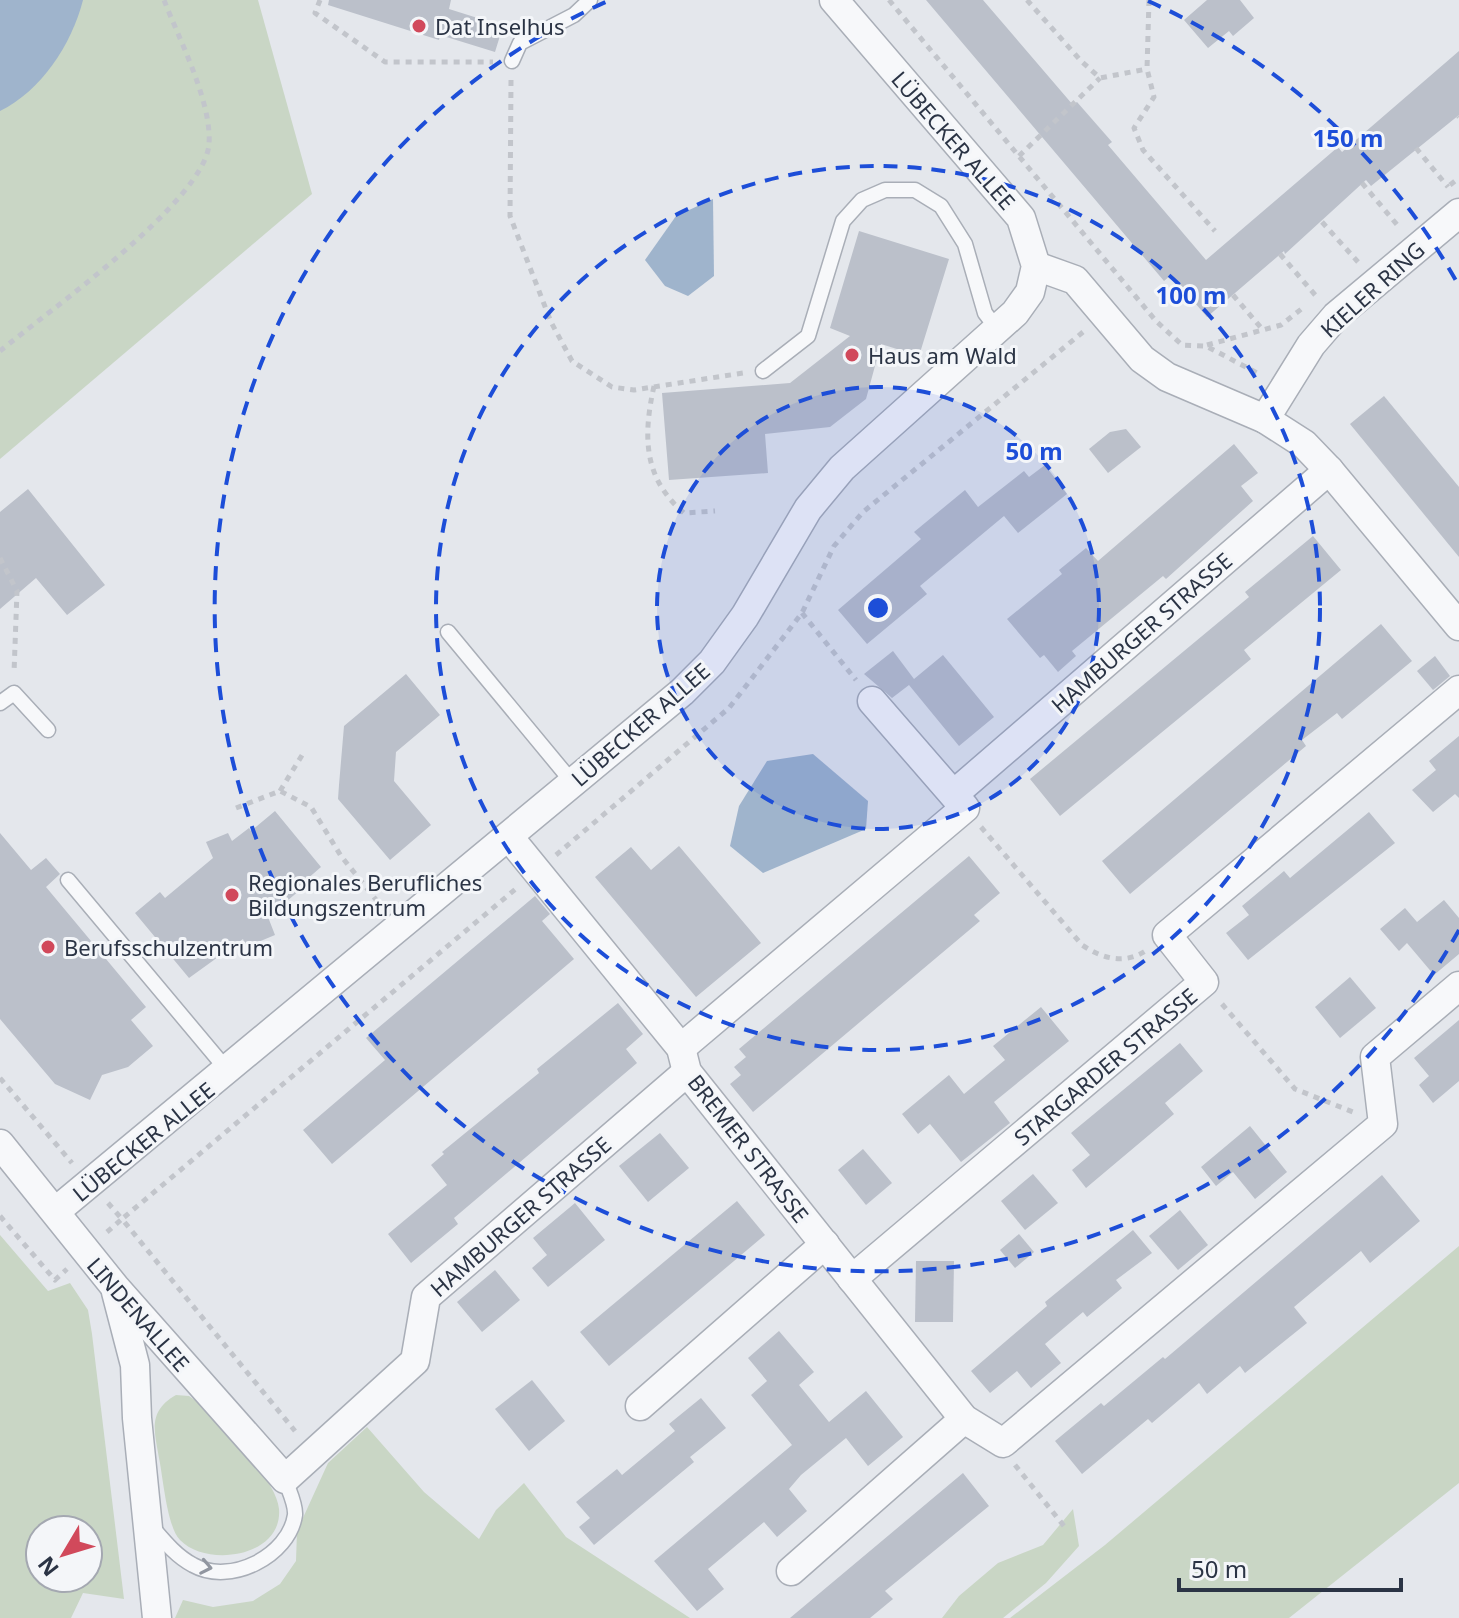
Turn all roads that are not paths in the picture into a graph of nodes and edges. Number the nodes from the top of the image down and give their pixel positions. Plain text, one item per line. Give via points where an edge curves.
1 (590, 0) edge
2 (834, 0) edge
3 (512, 61) road end
4 (1448, 199) edge
5 (1036, 266) junction
6 (998, 330) junction
7 (763, 371) road end
8 (1265, 419) junction
9 (1329, 470) junction
10 (1459, 626) edge
11 (448, 632) dead end
12 (1459, 690) edge
13 (872, 701) road end
14 (0, 703) edge
15 (48, 730) dead end
16 (573, 783) junction
17 (959, 801) junction
18 (509, 837) junction
19 (68, 880) dead end
20 (1459, 986) edge
21 (684, 1060) junction
22 (228, 1071) junction
23 (0, 1144) edge
24 (56, 1211) junction
25 (825, 1244) junction
26 (852, 1279) junction
27 (115, 1287) junction
28 (640, 1406) dead end
29 (964, 1419) junction
30 (285, 1479) junction
31 (146, 1521) junction
32 (791, 1571) dead end
33 (157, 1618) edge

1 - 3 lane via 574,15 520,43
2 - 5 street, LÜBECKER ALLEE via 1021,218
4 - 8 street, KIELER RING via 1311,345
5 - 6 street, LÜBECKER ALLEE via 1030,292
5 - 8 street via 1075,280 1142,359 1167,377
6 - 7 lane via 985,313 965,244 941,206 915,190 885,190 862,200 843,221 808,336
6 - 16 street, LÜBECKER ALLEE via 842,468 808,509 712,662
8 - 9 street via 1304,444
9 - 10 street
9 - 17 street, HAMBURGER STRASSE
11 - 16 lane
12 - 26 street, STARGARDER STRASSE via 1167,935 1204,982
13 - 17 street
14 - 15 lane via 14,693
16 - 18 street, LÜBECKER ALLEE
17 - 21 street, HAMBURGER STRASSE
18 - 21 street, BREMER STRASSE
18 - 22 street, LÜBECKER ALLEE
19 - 22 lane
20 - 29 street, BREMER STRASSE via 1375,1057 1383,1124 1003,1443
21 - 25 street, BREMER STRASSE
21 - 30 street, HAMBURGER STRASSE via 426,1297 415,1361
22 - 24 street, LÜBECKER ALLEE
23 - 24 street, LINDENALLEE
24 - 27 street, LINDENALLEE
25 - 26 street, BREMER STRASSE
25 - 28 street
26 - 29 street, BREMER STRASSE
27 - 30 street, LINDENALLEE
27 - 31 street via 135,1365
29 - 32 street
31 -> 30 lane via 195,1567 228,1571 258,1564 287,1540 296,1512
31 - 33 street

